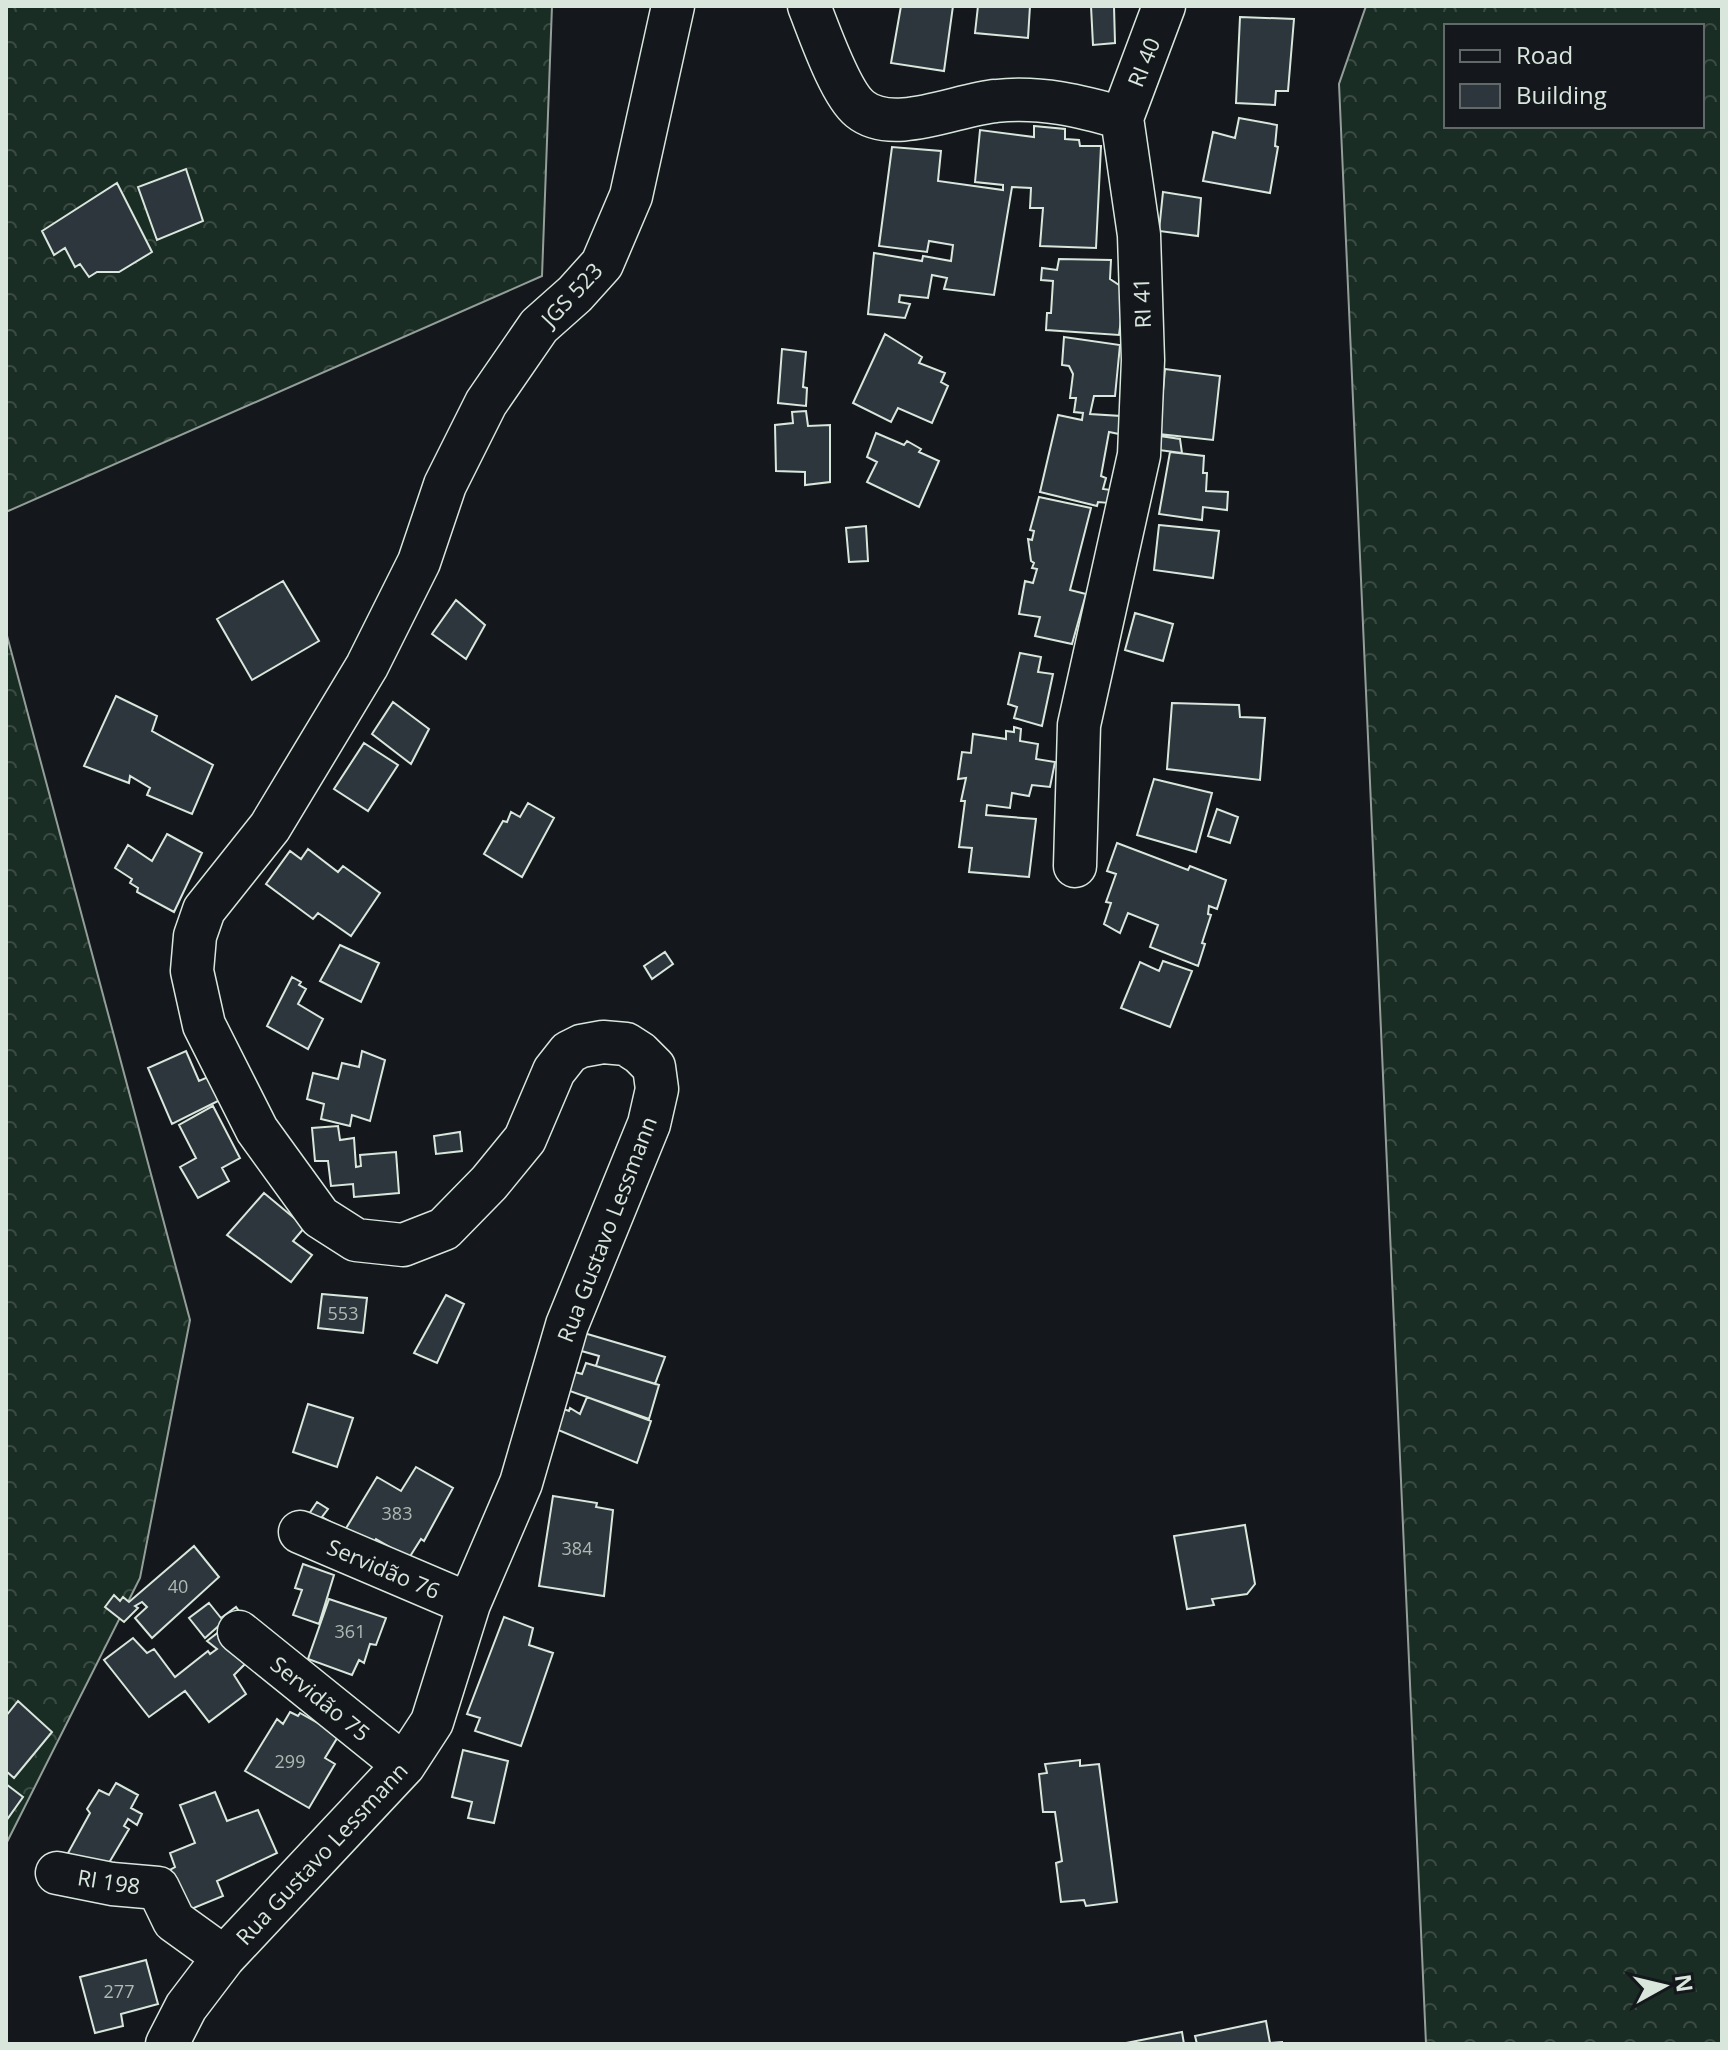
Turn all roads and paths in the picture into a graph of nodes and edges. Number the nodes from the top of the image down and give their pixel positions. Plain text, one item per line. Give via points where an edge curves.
1 (673, 6) edge
2 (809, 6) edge
3 (1164, 6) edge
4 (1122, 118) junction
5 (419, 562) joint
6 (1075, 866) dead end
7 (300, 1532) dead end
8 (469, 1604) junction
9 (239, 1632) dead end
10 (404, 1765) junction
11 (57, 1873) dead end
12 (224, 1957) junction
13 (167, 2044) edge

1 - 5 street, JGS 523 via 631,196 602,264 539,326 486,403 445,485
2 - 4 street via 837,75 859,109 880,119 908,120 997,101 1079,105
3 - 4 street, RI 40
4 - 6 street, RI 41 via 1139,235 1139,455 1079,725
5 - 8 street, Rua Gustavo Lessmann via 367,666 270,827 204,910 192,971 204,1025 257,1130 320,1217 356,1240 403,1245 444,1229 525,1139 554,1071 569,1052 603,1042 626,1044 654,1067 657,1089 649,1124 567,1325 521,1483
7 - 8 street, Servidão 76
8 - 10 street, Rua Gustavo Lessmann via 432,1722
9 - 10 street, Servidão 75
10 - 12 street, Rua Gustavo Lessmann
11 - 12 street, RI 198 via 158,1888 174,1921
12 - 13 street, Rua Gustavo Lessmann via 186,2007

